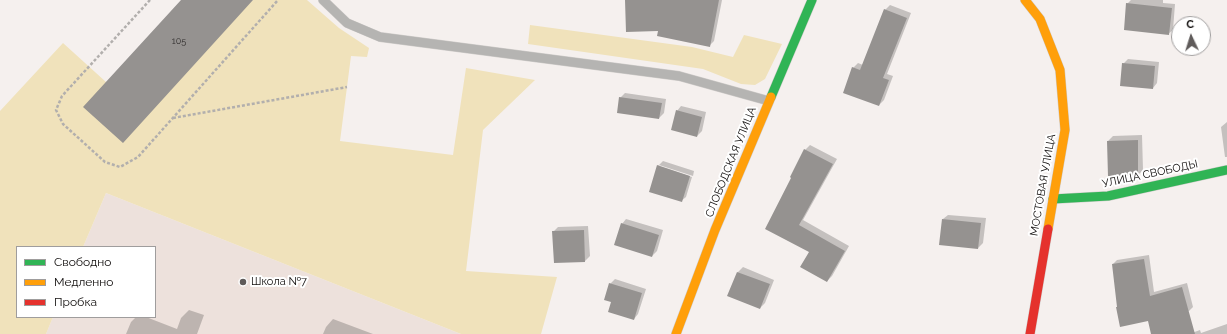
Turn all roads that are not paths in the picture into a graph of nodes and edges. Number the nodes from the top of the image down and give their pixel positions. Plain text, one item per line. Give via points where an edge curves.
1 (323, 0) edge
2 (812, 0) edge
3 (1025, 0) edge
4 (769, 101) junction
5 (1227, 170) edge
6 (1053, 199) junction
7 (676, 334) edge
8 (1030, 334) edge

1 - 4 lane via 347,23 380,37 679,76
2 - 4 street, СЛОБОДСКАЯ УЛИЦА
3 - 6 street, МОСТОВАЯ УЛИЦА via 1040,19 1060,70 1065,130
4 - 7 street, СЛОБОДСКАЯ УЛИЦА via 715,230
5 - 6 street, УЛИЦА СВОБОДЫ via 1108,196
6 - 8 street, МОСТОВАЯ УЛИЦА

